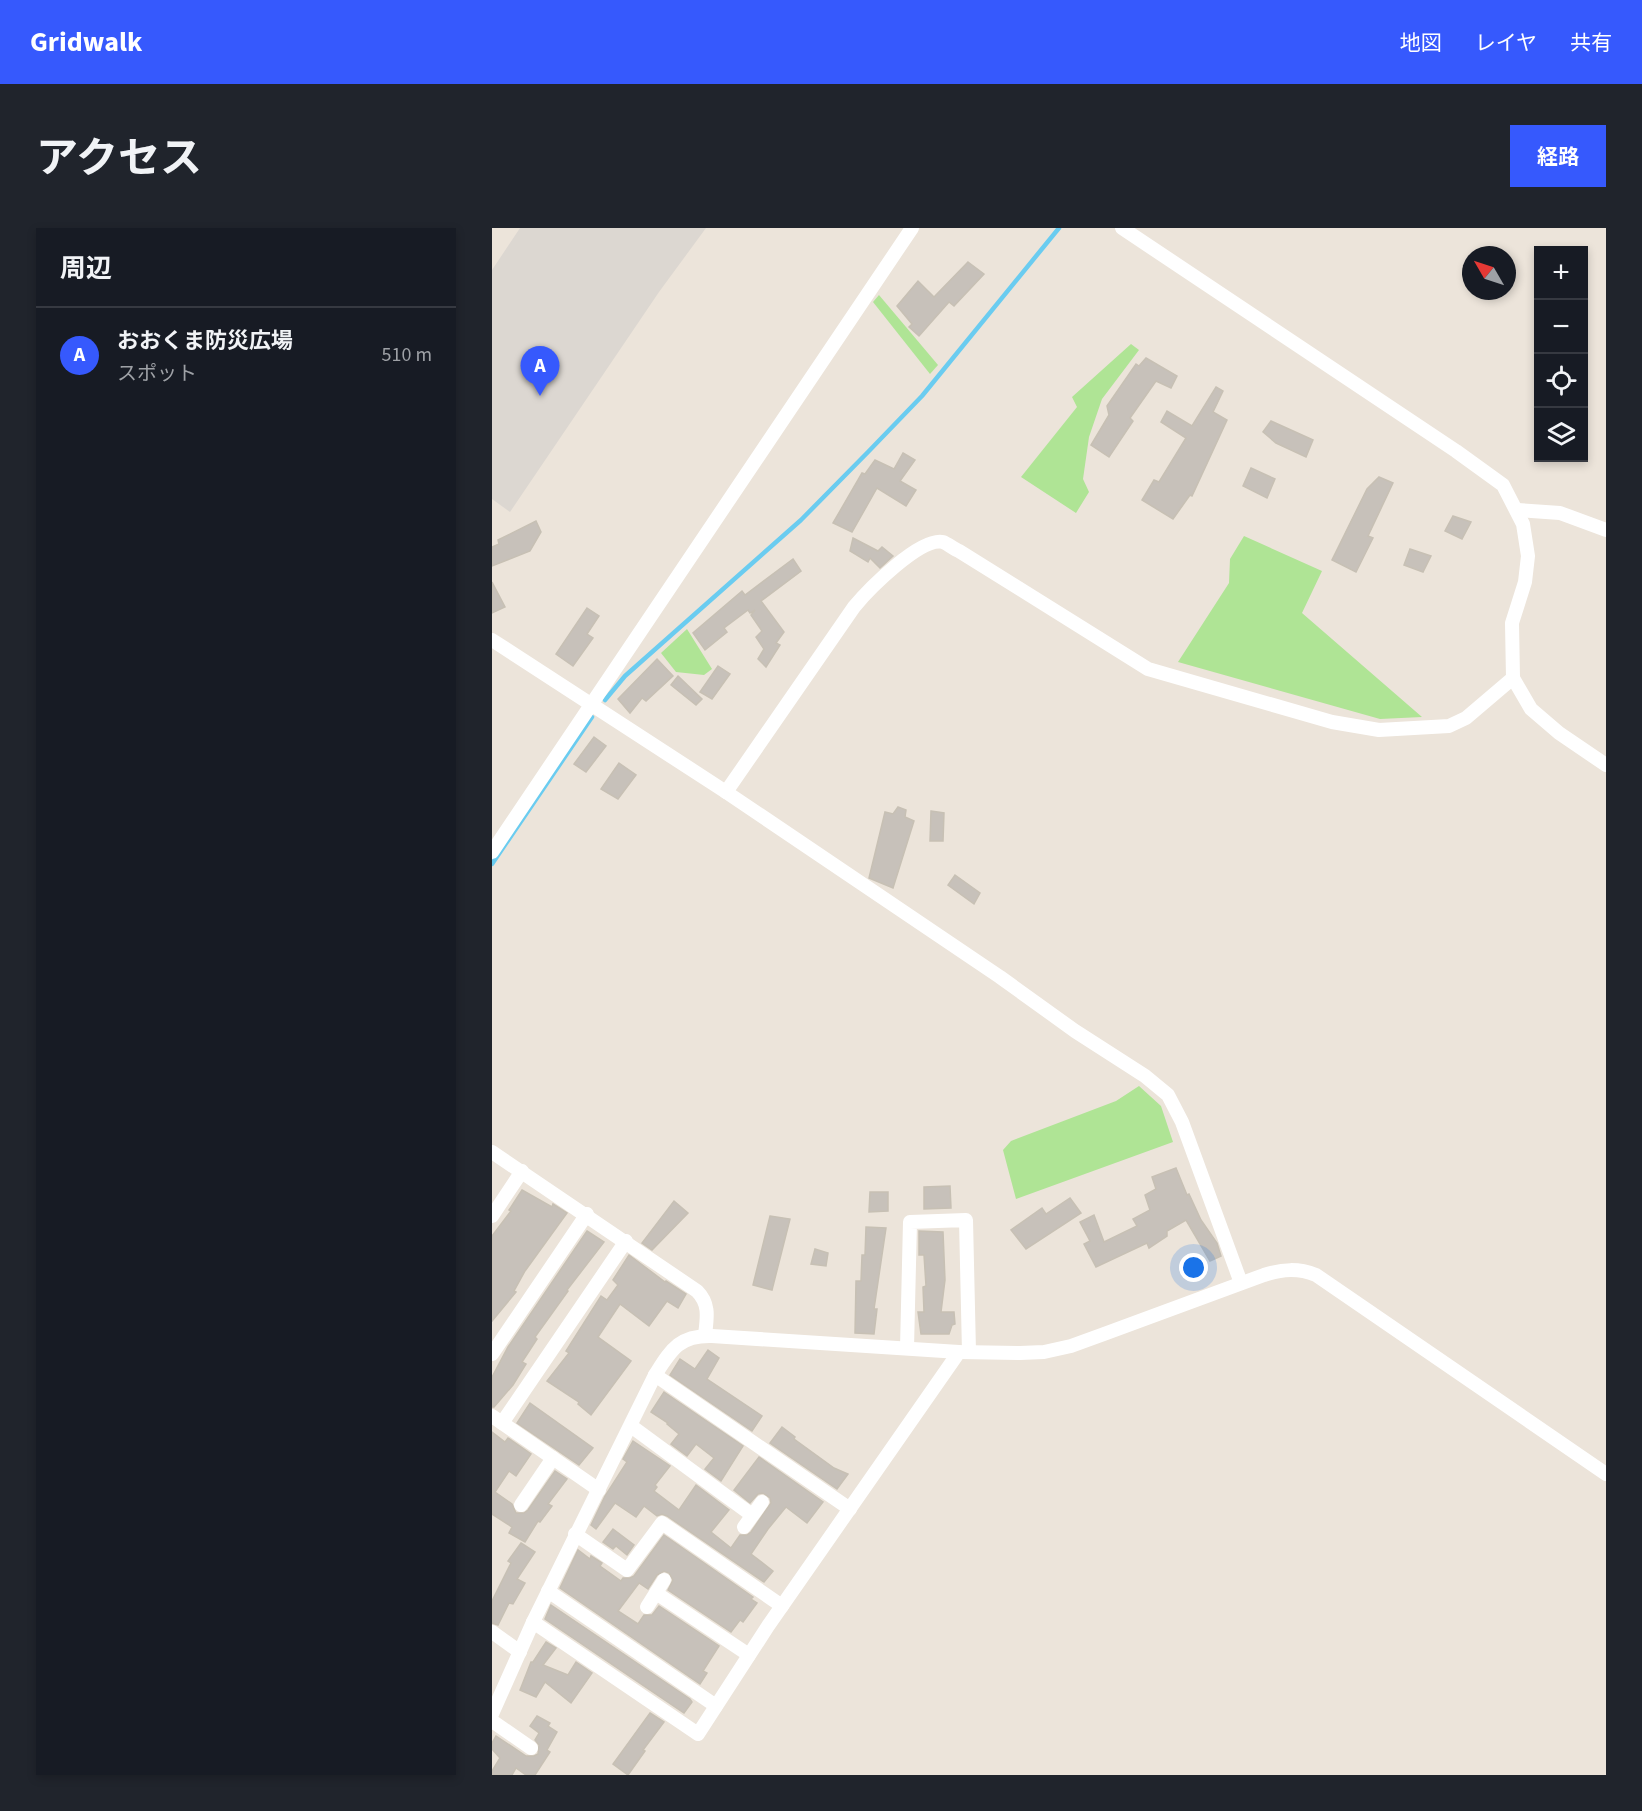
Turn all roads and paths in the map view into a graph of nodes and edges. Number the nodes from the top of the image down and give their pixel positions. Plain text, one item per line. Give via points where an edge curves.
1 (912, 228) edge
2 (1122, 228) edge
3 (1517, 510) junction
4 (1606, 530) edge
5 (492, 640) edge
6 (1513, 678) junction
7 (592, 703) junction
8 (1606, 765) edge
9 (726, 792) junction
10 (492, 852) edge
11 (492, 1152) edge
12 (522, 1171) junction
13 (586, 1214) junction
14 (492, 1216) edge
15 (626, 1241) junction
16 (1241, 1282) junction
17 (705, 1335) junction
18 (907, 1348) junction
19 (964, 1352) junction
20 (492, 1354) edge
21 (655, 1375) junction
22 (497, 1420) edge
23 (631, 1426) junction
24 (552, 1458) junction
25 (1606, 1474) edge
26 (598, 1490) junction
27 (762, 1502) dead end
28 (521, 1505) dead end
29 (850, 1509) junction
30 (752, 1515) junction
31 (744, 1527) dead end
32 (575, 1534) junction
33 (664, 1580) dead end
34 (548, 1591) junction
35 (656, 1593) junction
36 (647, 1606) dead end
37 (782, 1606) junction
38 (533, 1622) junction
39 (492, 1632) edge
40 (520, 1652) junction
41 (749, 1655) junction
42 (492, 1677) edge
43 (505, 1686) junction
44 (716, 1706) junction
45 (492, 1714) edge
46 (492, 1721) edge
47 (531, 1748) dead end

1 - 7 street
2 - 3 street via 1503,485
3 - 4 street via 1560,513
3 - 6 street via 1527,556 1525,582 1512,623
5 - 7 street
6 - 8 street via 1531,709
6 - 9 street via 1466,718 1449,726 1379,730 1332,722 1148,669 959,551 942,542 932,543 902,561 864,594
7 - 9 street
7 - 10 street
9 - 16 street via 1168,1095 1182,1122
11 - 12 street
12 - 13 street
12 - 14 street
13 - 15 street
13 - 20 street
15 - 17 street via 703,1297 707,1307
15 - 22 street
16 - 19 street via 1071,1346 1044,1352
16 - 25 street via 1280,1270 1304,1270 1316,1275
17 - 18 street
17 - 21 street via 677,1344
18 - 19 street
18 - 19 street via 910,1222 966,1220
19 - 29 street
21 - 23 street
21 - 29 street
22 - 24 street
23 - 26 street
23 - 30 street
24 - 26 street
24 - 28 street
26 - 32 street
27 - 30 street
29 - 37 street
30 - 31 street
32 - 34 street
32 - 37 street via 627,1570 662,1523
33 - 35 street
34 - 38 street
34 - 44 street
35 - 36 street
35 - 41 street
37 - 41 street
38 - 40 street
38 - 44 street via 698,1734
39 - 40 street
40 - 43 street
41 - 44 street
42 - 43 street
43 - 45 street
46 - 47 street

